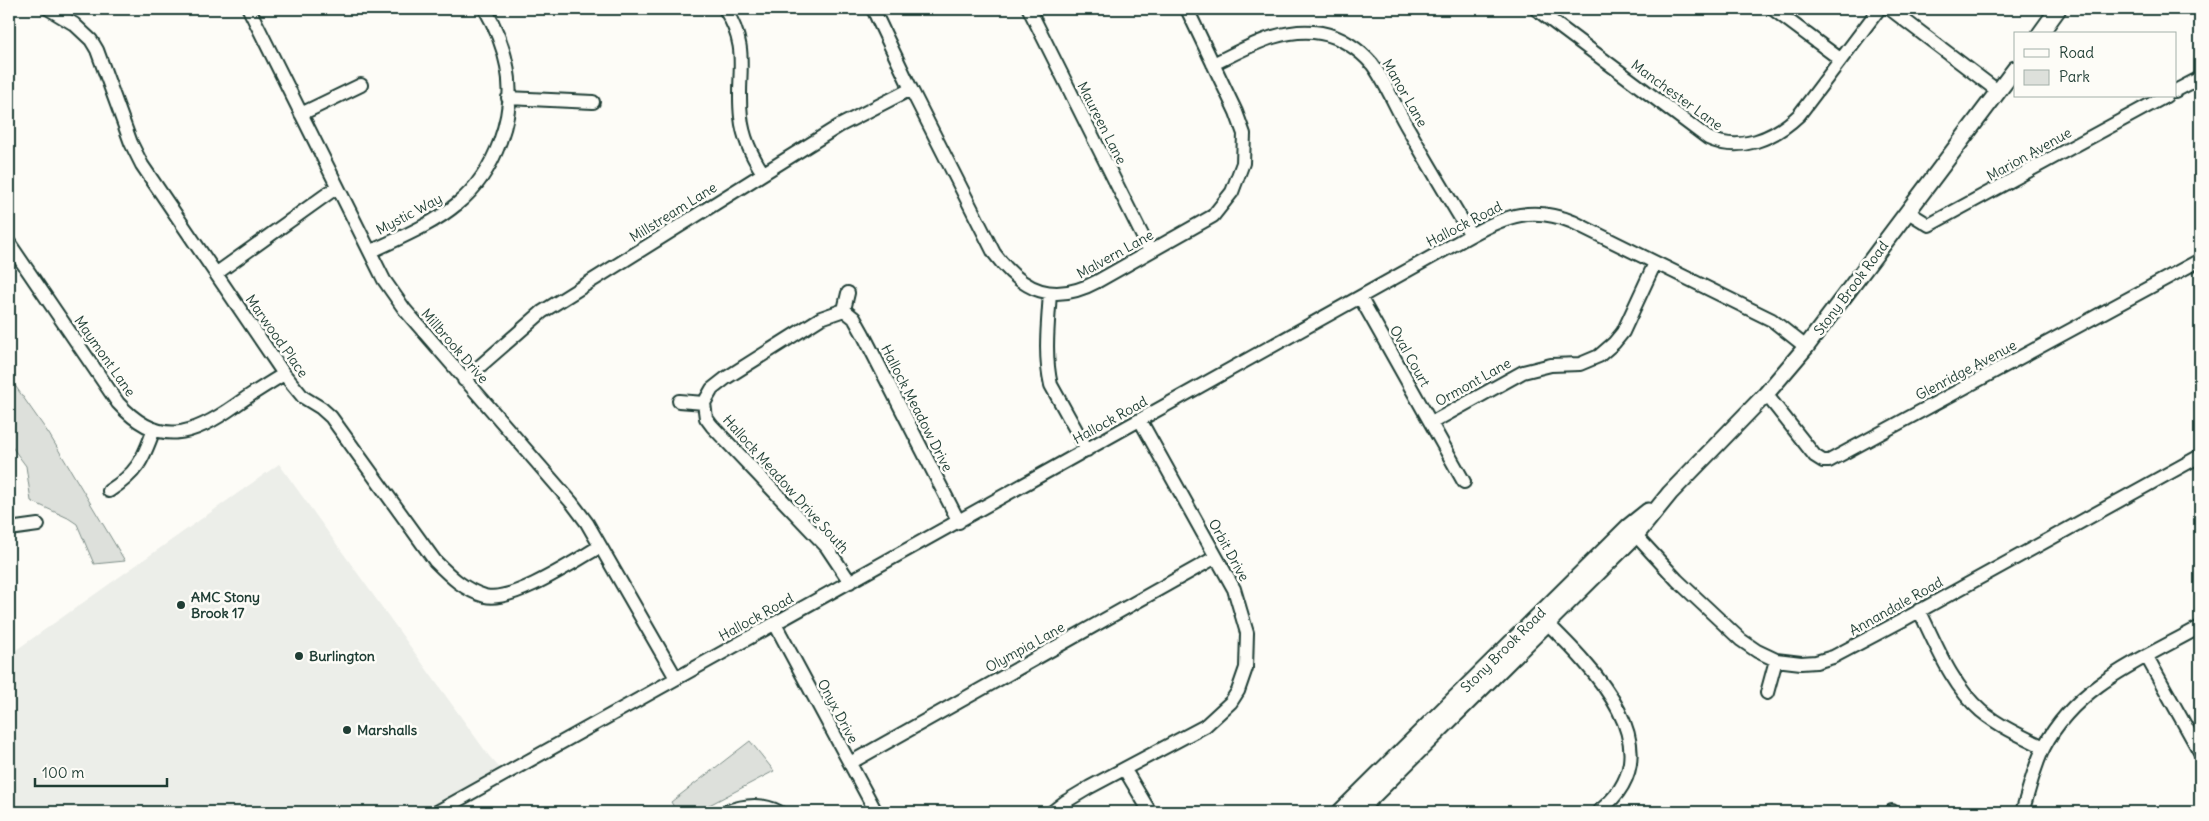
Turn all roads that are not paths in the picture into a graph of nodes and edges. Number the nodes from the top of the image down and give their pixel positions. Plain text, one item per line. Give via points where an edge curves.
1 (49, 9) edge
2 (249, 9) edge
3 (484, 9) edge
4 (725, 9) edge
5 (873, 9) edge
6 (1028, 9) edge
7 (1187, 9) edge
8 (1536, 9) edge
9 (1773, 9) edge
10 (1880, 9) edge
11 (1890, 9) edge
12 (2058, 9) edge
13 (2041, 32) edge
14 (1840, 59) junction
15 (1213, 64) junction
16 (2014, 70) edge
17 (2200, 78) edge
18 (361, 85) dead end
19 (911, 89) junction
20 (2176, 90) edge
21 (1999, 92) junction
22 (508, 98) junction
23 (2162, 98) edge
24 (593, 102) dead end
25 (301, 114) junction
26 (763, 173) junction
27 (337, 187) junction
28 (1908, 212) junction
29 (1471, 235) junction
30 (9, 243) edge
31 (1150, 251) junction
32 (370, 252) junction
33 (2200, 260) edge
34 (1655, 263) junction
35 (217, 273) junction
36 (1050, 293) junction
37 (848, 294) dead end
38 (1360, 297) junction
39 (844, 310) junction
40 (1806, 347) junction
41 (284, 374) junction
42 (464, 380) junction
43 (1766, 394) junction
44 (679, 401) dead end
45 (704, 403) junction
46 (1140, 420) junction
47 (1431, 423) junction
48 (154, 430) junction
49 (1087, 450) junction
50 (2200, 456) edge
51 (1464, 482) dead end
52 (109, 491) dead end
53 (959, 522) junction
54 (38, 525) dead end
55 (9, 529) edge
56 (1632, 531) junction
57 (600, 547) junction
58 (1216, 557) junction
59 (850, 582) junction
60 (1920, 610) junction
61 (1543, 619) junction
62 (775, 624) junction
63 (2200, 627) edge
64 (2147, 657) junction
65 (1776, 660) junction
66 (676, 678) junction
67 (1767, 693) dead end
68 (2044, 747) junction
69 (1409, 752) junction
70 (2200, 752) edge
71 (850, 763) junction
72 (1125, 770) junction
73 (437, 812) edge
74 (726, 812) edge
75 (779, 812) edge
76 (876, 812) edge
77 (1052, 812) edge
78 (1150, 812) edge
79 (1340, 812) edge
80 (1357, 812) edge
81 (1598, 812) edge
82 (2022, 812) edge

1 - 35 street, Marwood Place via 92,40 142,165
2 - 25 street, Millbrook Drive
3 - 22 street, Mystic Way via 499,39 507,66
4 - 26 street via 740,43 742,130
5 - 19 street, Malvern Lane
6 - 31 street, Maureen Lane
7 - 15 street, Malvern Lane
8 - 14 street, Manchester Lane via 1720,144 1748,143 1776,134 1798,115
9 - 14 street
10 - 14 street, Manchester Lane
11 - 21 street
12 - 13 main road
15 - 29 street, Manor Lane via 1274,36 1300,32 1322,33 1358,50 1379,76
15 - 31 street, Malvern Lane via 1244,134 1243,163 1232,192 1213,216
16 - 21 main road, Stony Brook Road
17 - 20 street
18 - 25 street
19 - 26 street, Millstream Lane via 863,112
19 - 36 street, Malvern Lane via 994,253 1018,281
21 - 28 main road, Stony Brook Road
22 - 24 street
22 - 32 street, Mystic Way via 502,132 486,169 470,191 449,211
23 - 28 street, Marion Avenue via 1929,225
25 - 27 street, Millbrook Drive
26 - 42 street, Millstream Lane via 542,312
27 - 32 street, Millbrook Drive
27 - 35 street
28 - 40 main road, Stony Brook Road
29 - 34 street, Hallock Road via 1508,217 1532,213 1548,215 1573,222
29 - 38 street, Hallock Road
30 - 48 street, Maymont Lane via 118,403
31 - 36 street, Malvern Lane via 1080,291
32 - 42 street, Millbrook Drive via 405,310
33 - 43 street, Glenridge Avenue via 1829,461 1815,456
34 - 40 street, Hallock Road via 1772,320
34 - 47 street, Ormont Lane via 1623,332 1599,356 1580,364 1551,365 1523,372
35 - 41 street, Marwood Place
36 - 49 street via 1047,339 1051,385
37 - 39 street
38 - 46 street, Hallock Road
38 - 47 street, Oval Court
39 - 45 street via 828,314 726,378 712,389
39 - 53 street, Hallock Meadow Drive via 854,318 863,334
40 - 43 main road, Stony Brook Road
41 - 48 street, Maymont Lane via 197,429 181,433
41 - 57 street, Marwood Place via 303,397 331,417 435,561 462,585 486,596 501,597 526,588
42 - 57 street, Millbrook Drive via 572,503
43 - 56 main road, Stony Brook Road
44 - 45 street
45 - 59 street, Hallock Meadow Drive South via 706,418 712,426 826,546
46 - 49 street, Hallock Road
46 - 58 street, Orbit Drive
47 - 51 street, Oval Court
48 - 52 street via 138,466 127,479
49 - 53 street, Hallock Road
50 - 60 street, Annandale Road
53 - 59 street, Hallock Road
54 - 55 street
56 - 61 main road, Stony Brook Road
56 - 65 street, Annandale Road via 1677,580 1741,640
57 - 66 street, Millbrook Drive
58 - 71 street, Olympia Lane
58 - 72 street, Orbit Drive via 1234,589 1247,633 1246,668 1238,691 1205,726
59 - 62 street, Hallock Road
60 - 65 street, Annandale Road via 1833,657 1801,663
60 - 68 street via 1964,693 1981,711
61 - 69 main road, Stony Brook Road
61 - 81 street via 1596,673 1627,732 1628,772 1616,795
62 - 66 street, Hallock Road
62 - 71 street, Onyx Drive
63 - 64 street
64 - 68 street via 2126,666 2070,709
64 - 70 street
65 - 67 street
66 - 73 street, Hallock Road
68 - 82 street
69 - 79 main road, Stony Brook Road
69 - 80 main road, Stony Brook Road
71 - 76 street, Onyx Drive
72 - 77 street, Orbit Drive
72 - 78 street
74 - 75 street via 754,806 770,807

